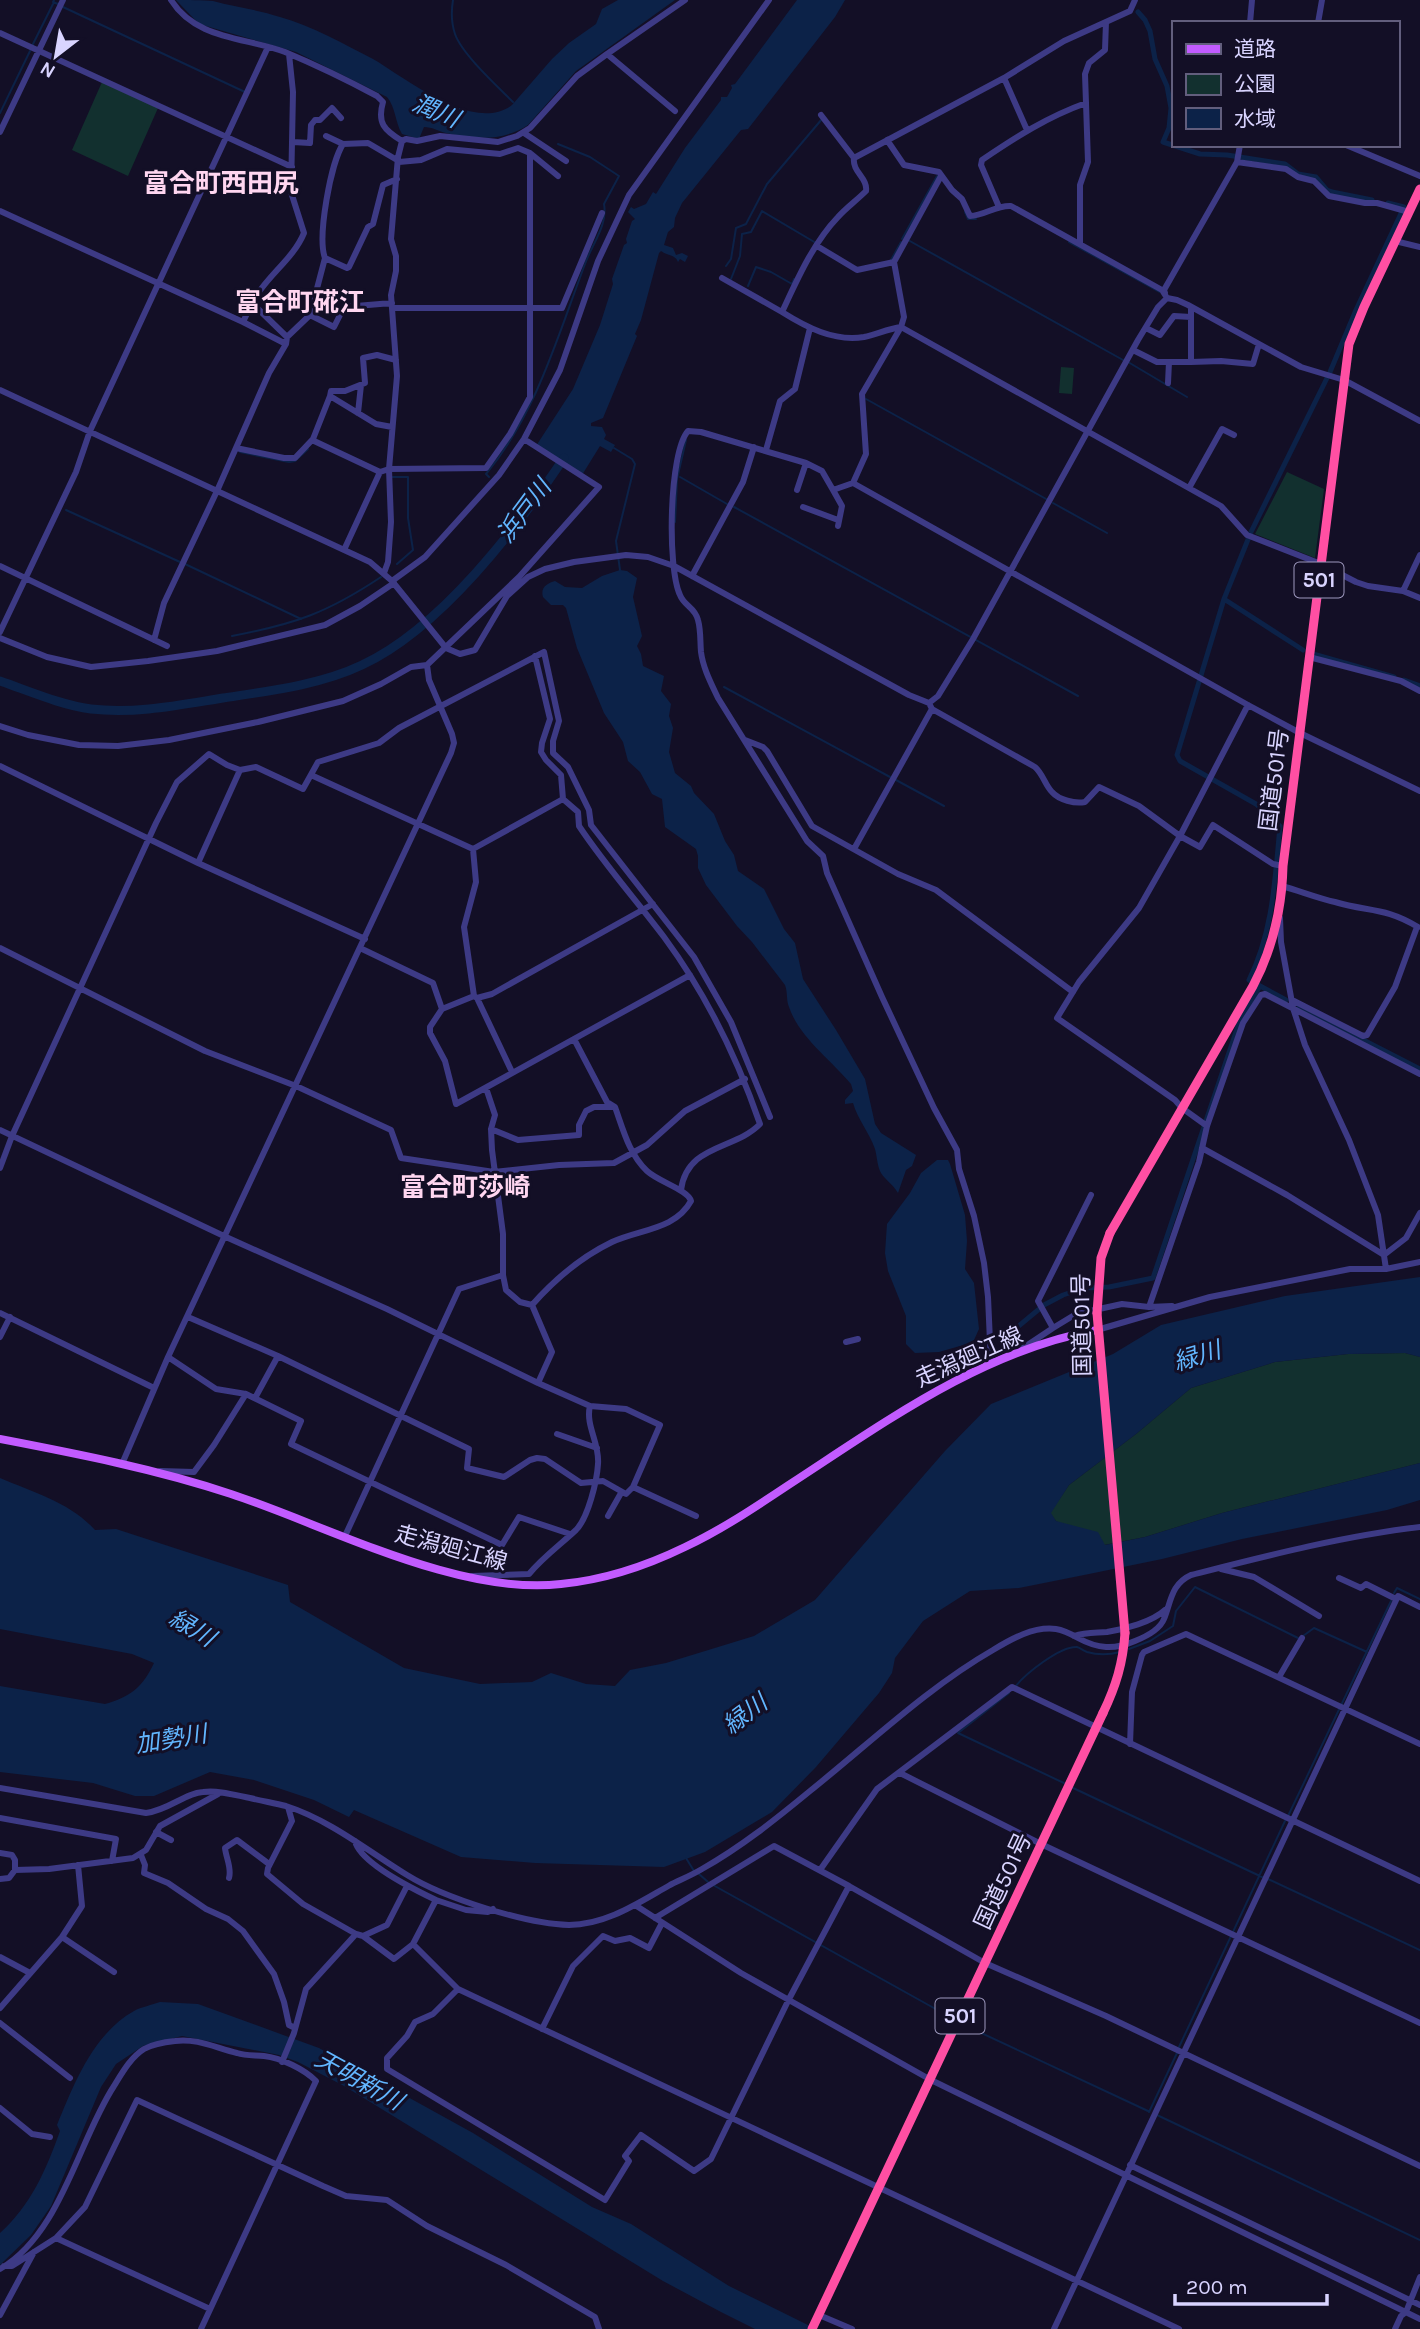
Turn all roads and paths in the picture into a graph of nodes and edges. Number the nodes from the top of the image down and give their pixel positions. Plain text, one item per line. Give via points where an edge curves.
1 (171, 0) edge
2 (685, 0) edge
3 (769, 0) edge
4 (1135, 0) edge
5 (1252, 0) edge
6 (1322, 0) edge
7 (63, 1) edge
8 (1250, 21) edge
9 (1318, 21) edge
10 (1106, 22) junction
11 (0, 33) edge
12 (268, 47) junction
13 (37, 50) junction
14 (289, 54) junction
15 (607, 54) junction
16 (1004, 78) junction
17 (1086, 103) junction
18 (675, 111) dead end
19 (821, 115) dead end
20 (341, 118) dead end
21 (1027, 130) junction
22 (0, 132) edge
23 (524, 133) junction
24 (326, 136) dead end
25 (225, 138) junction
26 (887, 140) junction
27 (293, 142) junction
28 (402, 143) junction
29 (343, 144) junction
30 (1240, 147) edge
31 (1351, 147) edge
32 (530, 153) junction
33 (854, 158) junction
34 (1238, 158) junction
35 (398, 160) junction
36 (566, 161) dead end
37 (292, 167) junction
38 (558, 176) dead end
39 (941, 176) junction
40 (1420, 176) edge
41 (397, 179) junction
42 (1420, 189) edge
43 (999, 207) junction
44 (1405, 210) junction
45 (0, 211) edge
46 (602, 214) dead end
47 (1395, 241) junction
48 (1080, 244) junction
49 (817, 246) junction
50 (1420, 247) edge
51 (325, 258) junction
52 (894, 262) junction
53 (722, 278) dead end
54 (158, 284) junction
55 (1167, 298) junction
56 (252, 303) junction
57 (392, 305) junction
58 (1191, 307) junction
59 (531, 308) junction
60 (782, 312) junction
61 (310, 315) junction
62 (1191, 317) junction
63 (243, 322) junction
64 (901, 327) junction
65 (810, 328) junction
66 (1146, 328) junction
67 (286, 340) junction
68 (1259, 344) junction
69 (1133, 350) junction
70 (396, 360) junction
71 (1169, 362) junction
72 (1191, 362) junction
73 (1344, 380) junction
74 (1168, 383) dead end
75 (361, 385) junction
76 (0, 390) edge
77 (330, 396) junction
78 (358, 413) junction
79 (1420, 421) edge
80 (392, 427) junction
81 (1088, 430) junction
82 (90, 431) junction
83 (1234, 435) dead end
84 (524, 439) junction
85 (312, 440) junction
86 (754, 447) junction
87 (236, 448) junction
88 (766, 450) junction
89 (806, 463) junction
90 (389, 469) junction
91 (380, 472) junction
92 (853, 484) junction
93 (1189, 488) junction
94 (797, 490) dead end
95 (833, 490) junction
96 (217, 491) junction
97 (803, 507) dead end
98 (344, 550) junction
99 (1420, 555) edge
100 (1321, 564) junction
101 (0, 566) edge
102 (674, 566) junction
103 (1010, 572) junction
104 (384, 573) junction
105 (692, 576) junction
106 (27, 578) junction
107 (393, 582) junction
108 (1403, 590) junction
109 (1420, 598) edge
110 (0, 632) edge
111 (0, 638) edge
112 (154, 640) junction
113 (167, 646) dead end
114 (446, 648) junction
115 (535, 656) junction
116 (1310, 657) junction
117 (421, 666) junction
118 (1420, 691) edge
119 (1248, 705) junction
120 (930, 706) junction
121 (439, 708) junction
122 (0, 726) edge
123 (1300, 733) junction
124 (745, 740) junction
125 (0, 766) edge
126 (240, 770) junction
127 (311, 775) junction
128 (1420, 791) edge
129 (564, 799) junction
130 (418, 824) junction
131 (1180, 836) junction
132 (149, 840) junction
133 (473, 849) junction
134 (854, 849) junction
135 (198, 863) junction
136 (1278, 865) junction
137 (1282, 886) junction
138 (653, 904) junction
139 (1280, 906) junction
140 (643, 910) junction
141 (1419, 928) edge
142 (365, 939) junction
143 (0, 948) edge
144 (360, 948) junction
145 (690, 975) junction
146 (80, 989) junction
147 (1073, 992) junction
148 (476, 997) junction
149 (1293, 1004) junction
150 (442, 1009) junction
151 (573, 1039) junction
152 (512, 1072) junction
153 (1420, 1074) edge
154 (745, 1079) junction
155 (296, 1086) junction
156 (486, 1088) junction
157 (615, 1107) junction
158 (1182, 1108) junction
159 (771, 1117) dead end
160 (1205, 1124) junction
161 (491, 1129) junction
162 (0, 1130) edge
163 (12, 1136) junction
164 (1202, 1147) junction
165 (632, 1153) junction
166 (0, 1168) edge
167 (495, 1172) junction
168 (681, 1190) junction
169 (1091, 1195) dead end
170 (1420, 1213) edge
171 (226, 1237) junction
172 (1384, 1255) junction
173 (1420, 1262) edge
174 (1386, 1269) junction
175 (503, 1275) junction
176 (532, 1305) junction
177 (1176, 1306) junction
178 (1149, 1307) junction
179 (0, 1313) edge
180 (10, 1317) junction
181 (188, 1317) junction
182 (1054, 1328) junction
183 (1098, 1332) junction
184 (438, 1334) junction
185 (0, 1337) edge
186 (858, 1339) dead end
187 (846, 1342) dead end
188 (278, 1356) junction
189 (168, 1357) junction
190 (1006, 1359) junction
191 (991, 1364) junction
192 (538, 1383) junction
193 (154, 1388) junction
194 (246, 1394) junction
195 (255, 1398) junction
196 (590, 1406) junction
197 (400, 1416) junction
198 (557, 1434) dead end
199 (0, 1439) edge
200 (597, 1448) junction
201 (122, 1464) junction
202 (153, 1471) junction
203 (595, 1480) junction
204 (369, 1482) junction
205 (633, 1487) junction
206 (621, 1493) junction
207 (608, 1516) dead end
208 (696, 1516) dead end
209 (1420, 1527) edge
210 (570, 1534) junction
211 (345, 1536) junction
212 (1217, 1568) junction
213 (467, 1576) junction
214 (1339, 1578) dead end
215 (1396, 1599) junction
216 (1420, 1607) edge
217 (1165, 1610) junction
218 (1319, 1616) dead end
219 (1124, 1628) junction
220 (1074, 1636) junction
221 (1302, 1638) dead end
222 (1279, 1677) junction
223 (1346, 1708) junction
224 (1097, 1728) junction
225 (1130, 1744) junction
226 (1420, 1744) edge
227 (900, 1773) junction
228 (0, 1788) edge
229 (219, 1793) junction
230 (288, 1807) junction
231 (0, 1818) edge
232 (1291, 1820) junction
233 (158, 1833) junction
234 (171, 1840) dead end
235 (355, 1841) junction
236 (1041, 1844) junction
237 (0, 1853) edge
238 (141, 1855) junction
239 (112, 1861) junction
240 (270, 1864) junction
241 (78, 1865) junction
242 (15, 1870) junction
243 (820, 1870) junction
244 (229, 1878) dead end
245 (0, 1880) edge
246 (1420, 1881) edge
247 (407, 1886) junction
248 (849, 1886) junction
249 (436, 1900) junction
250 (635, 1905) junction
251 (493, 1909) junction
252 (655, 1918) junction
253 (662, 1923) junction
254 (359, 1935) junction
255 (62, 1937) junction
256 (1239, 1937) junction
257 (413, 1944) junction
258 (0, 1957) edge
259 (985, 1963) junction
260 (114, 1972) dead end
261 (30, 1973) junction
262 (458, 1989) junction
263 (789, 1999) junction
264 (0, 2008) edge
265 (0, 2023) edge
266 (1420, 2023) edge
267 (542, 2029) junction
268 (295, 2031) junction
269 (1183, 2053) junction
270 (283, 2058) junction
271 (70, 2078) dead end
272 (931, 2080) junction
273 (0, 2108) edge
274 (731, 2118) junction
275 (50, 2137) dead end
276 (277, 2165) junction
277 (1130, 2165) junction
278 (1420, 2166) edge
279 (1127, 2176) junction
280 (879, 2187) junction
281 (56, 2238) junction
282 (35, 2250) junction
283 (2, 2267) edge
284 (1420, 2277) edge
285 (1077, 2280) junction
286 (1410, 2300) junction
287 (1420, 2305) edge
288 (209, 2309) junction
289 (1406, 2312) junction
290 (0, 2315) edge
291 (818, 2317) junction
292 (1420, 2319) edge
293 (201, 2329) edge
294 (599, 2329) edge
295 (813, 2329) edge
296 (852, 2329) edge
297 (1054, 2329) edge
298 (1179, 2329) edge
299 (1395, 2329) edge

1 - 12 street via 187,19 209,32
2 - 15 street
3 - 84 street via 629,195 598,261 560,370
4 - 10 street via 1130,11
5 - 8 street
6 - 9 street
7 - 13 street
10 - 16 street via 1064,41
10 - 17 street via 1105,50 1086,68
11 - 13 street
12 - 14 street
12 - 25 street
13 - 22 street
13 - 25 street
14 - 27 street
14 - 28 street via 377,96 383,102 380,118
15 - 18 street
15 - 23 street via 577,76
16 - 21 street
16 - 26 street
17 - 21 street
17 - 48 street via 1088,162 1080,185
19 - 33 street
20 - 27 street via 332,108 311,125 310,143
21 - 43 street via 981,163
23 - 28 street via 498,142 440,136
23 - 36 street
24 - 29 street
25 - 37 street
25 - 54 street
26 - 33 street
26 - 39 street via 904,165 934,170
27 - 37 street
28 - 35 street
29 - 35 street via 368,143
29 - 51 street via 324,204
30 - 34 street
31 - 40 street
32 - 35 street via 518,148 500,154 442,149 428,158
32 - 38 street
32 - 59 street
33 - 49 street via 866,191 837,218
34 - 44 street via 1286,169 1314,181 1329,196
34 - 55 street via 1164,290
35 - 41 street
37 - 56 street via 291,192 304,233
39 - 43 street via 962,199 970,216
39 - 52 street
41 - 51 street via 383,185 373,224 349,267
41 - 57 street via 391,239 396,256
42 - 44 highway, 国道501号 / 501
43 - 48 street via 1010,206
44 - 47 highway, 国道501号 / 501
45 - 54 street
46 - 59 street via 562,308
47 - 50 street
47 - 73 highway, 国道501号 / 501 via 1349,344
48 - 55 street via 1162,290
49 - 52 street via 857,270
49 - 60 street
51 - 61 street
52 - 64 street via 904,317
53 - 60 street
54 - 63 street
54 - 82 street
55 - 58 street
55 - 66 street
56 - 63 street
56 - 67 street
57 - 59 street
57 - 61 street via 344,307 334,327
57 - 70 street
58 - 62 street
58 - 68 street
59 - 90 street via 530,397 486,468
60 - 65 street
61 - 67 street
62 - 66 street via 1174,316 1160,335
62 - 72 street
63 - 67 street
64 - 65 street via 849,338
64 - 81 street
64 - 92 street via 862,394 866,454
65 - 88 street via 795,389 780,401
66 - 69 street
67 - 87 street
68 - 72 street via 1253,364
68 - 73 street via 1301,367
69 - 71 street
69 - 81 street
70 - 75 street via 377,355 363,358 365,383
70 - 80 street
71 - 72 street
71 - 74 street
73 - 79 street
73 - 100 highway, 国道501号 / 501
75 - 77 street via 331,391
75 - 78 street
76 - 82 street
77 - 78 street
77 - 85 street
78 - 80 street
80 - 90 street
81 - 93 street
81 - 103 street
82 - 96 street
82 - 106 street
83 - 93 street via 1223,429
84 - 107 street via 499,475 425,557
84 - 114 street via 598,487 519,577
85 - 87 street via 295,458
85 - 91 street
86 - 88 street
86 - 102 street via 686,432 674,482
86 - 105 street via 743,482
87 - 96 street
88 - 89 street
89 - 94 street
89 - 95 street via 822,471
90 - 91 street
90 - 104 street via 391,522
91 - 98 street
92 - 95 street
92 - 103 street
93 - 100 street via 1221,506 1250,536
95 - 97 street via 842,506 838,523
96 - 98 street
96 - 112 street via 164,603
98 - 104 street
99 - 108 street
100 - 108 street via 1368,586
100 - 116 highway, 国道501号 / 501
101 - 106 street
102 - 105 street
102 - 114 street via 626,555 561,564 534,574 503,600 475,650 460,654
102 - 124 street via 679,594 699,620 708,678
103 - 119 street
103 - 120 street
104 - 107 street
105 - 120 street
106 - 110 street
106 - 112 street
107 - 111 street via 325,625 216,651 148,661 91,667 47,657
107 - 114 street
108 - 109 street
112 - 113 street
114 - 117 street
115 - 121 street
115 - 129 street via 550,719 541,752 561,775
115 - 138 street via 544,652 559,721 553,753 568,767 589,810 591,825
116 - 118 street via 1401,681
116 - 123 highway, 国道501号 / 501
117 - 121 street
117 - 122 street via 344,701 169,740 79,745
119 - 123 street
119 - 131 street
120 - 131 street via 1035,767 1052,793 1079,803 1086,802 1099,787 1147,811
120 - 134 street
121 - 127 street via 379,743 318,762
121 - 130 street via 454,743
123 - 128 street
123 - 136 highway, 国道501号 / 501
124 - 134 street via 767,751 812,826
124 - 191 street via 807,841 823,856 882,998 957,1150 984,1263
125 - 132 street
126 - 127 street via 256,767 303,789
126 - 132 street via 209,754 177,782
126 - 135 street
127 - 130 street
129 - 133 street
129 - 140 street via 578,811 579,826
130 - 133 street
130 - 142 street
131 - 136 street via 1200,847 1213,825
131 - 147 street via 1139,908
132 - 135 street
132 - 146 street
133 - 148 street via 476,882 464,927
134 - 147 street via 936,890
135 - 142 street
136 - 137 highway, 国道501号 / 501
137 - 139 highway, 国道501号 / 501
137 - 141 street via 1335,903 1386,912
138 - 140 street
138 - 159 street via 716,994
139 - 149 street via 1281,942
139 - 158 highway, 国道501号 / 501 via 1274,938 1254,984
140 - 145 street
140 - 148 street via 492,994
141 - 149 street via 1395,987 1367,1035
142 - 144 street
143 - 146 street
144 - 150 street via 433,983
144 - 155 street
145 - 151 street
145 - 154 street
146 - 155 street via 205,1051
146 - 163 street
147 - 158 street via 1057,1018
148 - 150 street
148 - 152 street
149 - 153 street
149 - 160 street via 1261,995 1245,1018
149 - 172 street via 1305,1045 1378,1215
150 - 156 street via 430,1033 445,1061 456,1104
151 - 152 street
151 - 157 street via 607,1102
152 - 156 street
154 - 165 street via 685,1111
154 - 168 street via 760,1124 703,1153 682,1179
155 - 167 street via 391,1130 401,1158
155 - 171 street
156 - 161 street via 495,1115
157 - 161 street via 586,1111 579,1135 570,1137 518,1140
157 - 165 street
158 - 160 street
158 - 183 highway, 国道501号 / 501, bridge via 1110,1233 1101,1258
160 - 164 street
161 - 167 street
162 - 163 street
163 - 166 street
163 - 171 street
164 - 172 street
164 - 178 street
165 - 167 street via 614,1163
165 - 168 street via 658,1180
167 - 175 street
168 - 176 street via 691,1201 679,1217 589,1255
169 - 182 street via 1038,1301
170 - 172 street via 1406,1238
171 - 181 street
171 - 184 street
172 - 174 street
173 - 174 street
174 - 177 street via 1326,1273
175 - 176 street via 509,1294
175 - 184 street via 459,1289
176 - 192 street via 552,1352
177 - 178 street
177 - 183 street
178 - 182 street via 1122,1304 1076,1314
179 - 180 street
180 - 185 street
180 - 193 street
181 - 188 street
181 - 189 street
182 - 190 street
183 - 190 main road, 走潟廻江線 via 1076,1334
183 - 219 highway, 国道501号 / 501
184 - 192 street
184 - 197 street
186 - 187 street
188 - 195 street
188 - 197 street
189 - 193 street
189 - 194 street via 216,1389
190 - 191 main road, 走潟廻江線
191 - 213 main road, 走潟廻江線 via 914,1402 721,1528 657,1560 615,1574 560,1584 504,1583
192 - 196 street
193 - 201 street
194 - 195 street
194 - 202 street via 194,1472
195 - 204 street via 301,1421 291,1444
196 - 200 street
196 - 205 street via 626,1409 660,1425
197 - 203 street via 469,1449 467,1468 504,1477 537,1458 581,1483
197 - 204 street
198 - 200 street
199 - 201 main road, 走潟廻江線
200 - 203 street
201 - 202 main road, 走潟廻江線
202 - 211 main road, 走潟廻江線 via 233,1494
203 - 206 street
203 - 210 street via 583,1519
204 - 210 street via 502,1545 519,1517
204 - 211 street
205 - 206 street
205 - 208 street
206 - 207 street
209 - 212 street
210 - 213 street via 529,1574
211 - 213 main road, 走潟廻江線
212 - 217 street via 1182,1578
212 - 218 street via 1254,1577
214 - 215 street via 1361,1588 1366,1584
215 - 216 street
215 - 223 street
217 - 219 street
217 - 220 street via 1158,1627 1137,1641 1098,1648
219 - 220 street
219 - 224 highway, 国道501号 / 501, bridge via 1118,1681
220 - 250 street via 1059,1629 1041,1629 993,1650 918,1703 757,1833
221 - 222 street
222 - 223 street
222 - 225 street via 1186,1634 1144,1652 1132,1692
223 - 226 street
223 - 232 street
224 - 225 street
224 - 227 street via 1012,1687
224 - 236 highway, 国道501号 / 501
225 - 232 street
227 - 236 street
227 - 243 street via 877,1789
228 - 229 street via 146,1812 170,1807 194,1793
229 - 230 street
229 - 233 street via 160,1826
230 - 235 street
230 - 240 street via 292,1821
231 - 239 street via 116,1839
232 - 246 street
232 - 256 street
233 - 234 street
233 - 238 street
235 - 247 street via 376,1866
235 - 251 street via 434,1889
236 - 256 street
236 - 259 highway, 国道501号 / 501
237 - 242 street via 12,1855
238 - 239 street
238 - 268 street via 144,1873 168,1883 243,1931 274,1975 289,2025
239 - 241 street
240 - 244 street via 237,1840 225,1848
240 - 254 street via 270,1877 303,1903
241 - 242 street
241 - 255 street via 82,1906
242 - 245 street
243 - 248 street
243 - 252 street via 774,1846
247 - 249 street
247 - 254 street via 387,1925
248 - 259 street
248 - 263 street
249 - 251 street via 466,1910
249 - 257 street
250 - 251 street via 573,1925 539,1922
250 - 252 street
252 - 253 street
253 - 263 street
253 - 267 street via 649,1948 629,1938 615,1941 603,1936 573,1966
254 - 257 street via 394,1959
254 - 268 street via 306,1990
255 - 260 street
255 - 261 street
256 - 266 street
256 - 269 street
257 - 262 street
258 - 261 street
259 - 269 street
259 - 272 highway, 国道501号 / 501
261 - 264 street
262 - 267 street
262 - 274 street via 433,2014 415,2022 387,2058 387,2069 605,2200 629,2161 625,2156 641,2135 694,2171 711,2159
263 - 272 street
263 - 274 street
265 - 271 street
267 - 274 street
268 - 270 street
269 - 277 street
269 - 278 street
270 - 276 street via 316,2081
270 - 283 street via 177,2040 137,2054 104,2103 55,2209 30,2243
272 - 279 street
272 - 280 highway, 国道501号 / 501
273 - 275 street via 32,2134
274 - 280 street
276 - 281 street via 137,2100 85,2207
276 - 288 street
276 - 294 street via 346,2196 387,2200 595,2317
277 - 279 street
277 - 286 street
279 - 285 street
279 - 289 street
280 - 285 street
280 - 291 highway, 国道501号 / 501
281 - 282 street
281 - 288 street
282 - 283 street via 12,2266
282 - 290 street
284 - 286 street
285 - 297 street
285 - 298 street
286 - 287 street
286 - 289 street
288 - 293 street
289 - 292 street
289 - 299 street
291 - 295 highway, 国道501号 / 501
291 - 296 street

